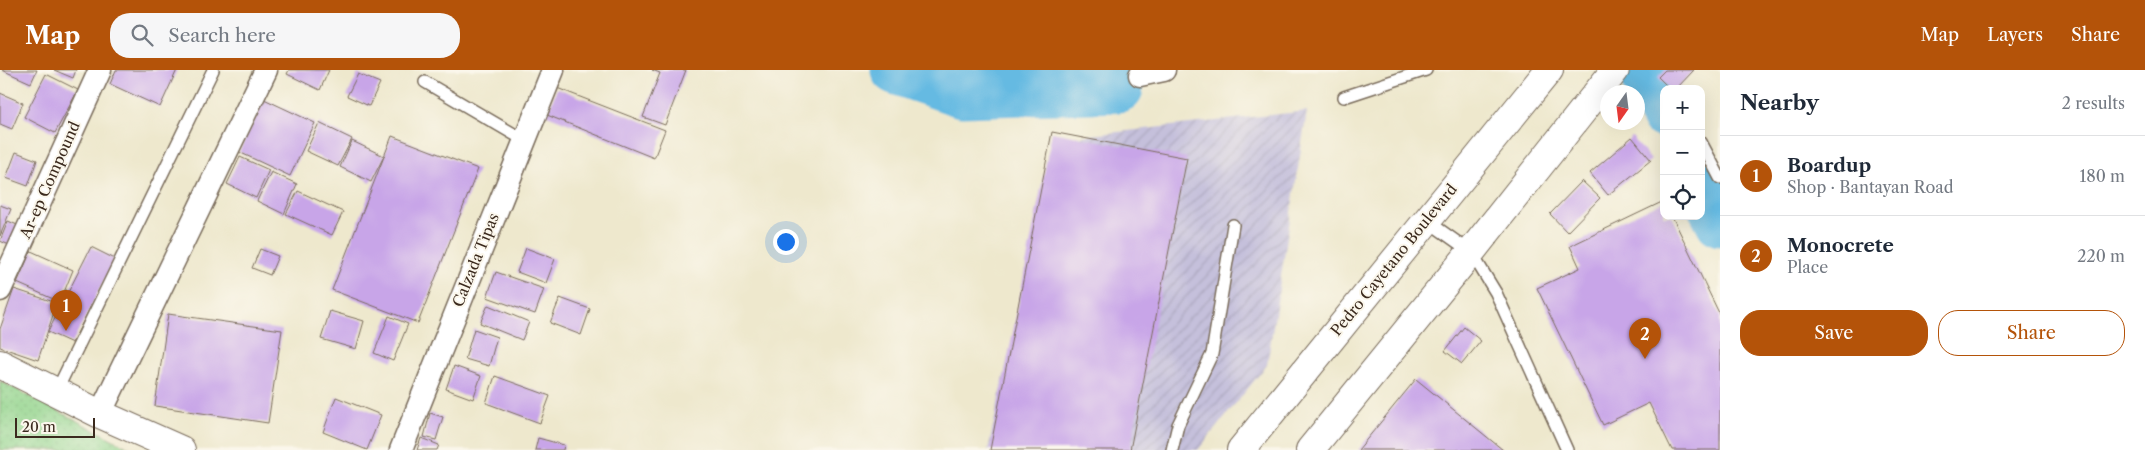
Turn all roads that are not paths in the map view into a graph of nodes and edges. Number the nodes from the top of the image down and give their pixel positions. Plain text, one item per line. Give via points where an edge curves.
1 (100, 70) edge
2 (213, 70) edge
3 (266, 70) edge
4 (553, 70) edge
5 (1164, 70) edge
6 (1426, 70) edge
7 (1549, 70) edge
8 (1615, 70) edge
9 (1140, 75) dead end
10 (424, 82) dead end
11 (1344, 97) dead end
12 (524, 140) junction
13 (1705, 150) edge
14 (1720, 178) edge
15 (1426, 220) junction
16 (1234, 225) dead end
17 (1471, 252) junction
18 (7, 258) edge
19 (0, 290) edge
20 (0, 364) edge
21 (56, 392) junction
22 (100, 414) junction
23 (181, 450) edge
24 (401, 450) edge
25 (1172, 450) edge
26 (1241, 450) edge
27 (1310, 450) edge
28 (1567, 450) edge

1 - 18 street, Ar-ep Compound
2 - 21 lane
3 - 22 street
4 - 12 street, Calzada Tipas
5 - 9 street
6 - 11 lane
7 - 15 main road, Pedro Cayetano Boulevard
8 - 17 main road
10 - 12 lane
12 - 24 street, Calzada Tipas
13 - 14 lane
15 - 17 lane
15 - 26 main road, Pedro Cayetano Boulevard
16 - 25 lane via 1212,354 1178,425
17 - 27 main road
17 - 28 lane via 1496,293
18 - 19 street, Ar-ep Compound
20 - 21 main road
21 - 22 main road
22 - 23 main road

